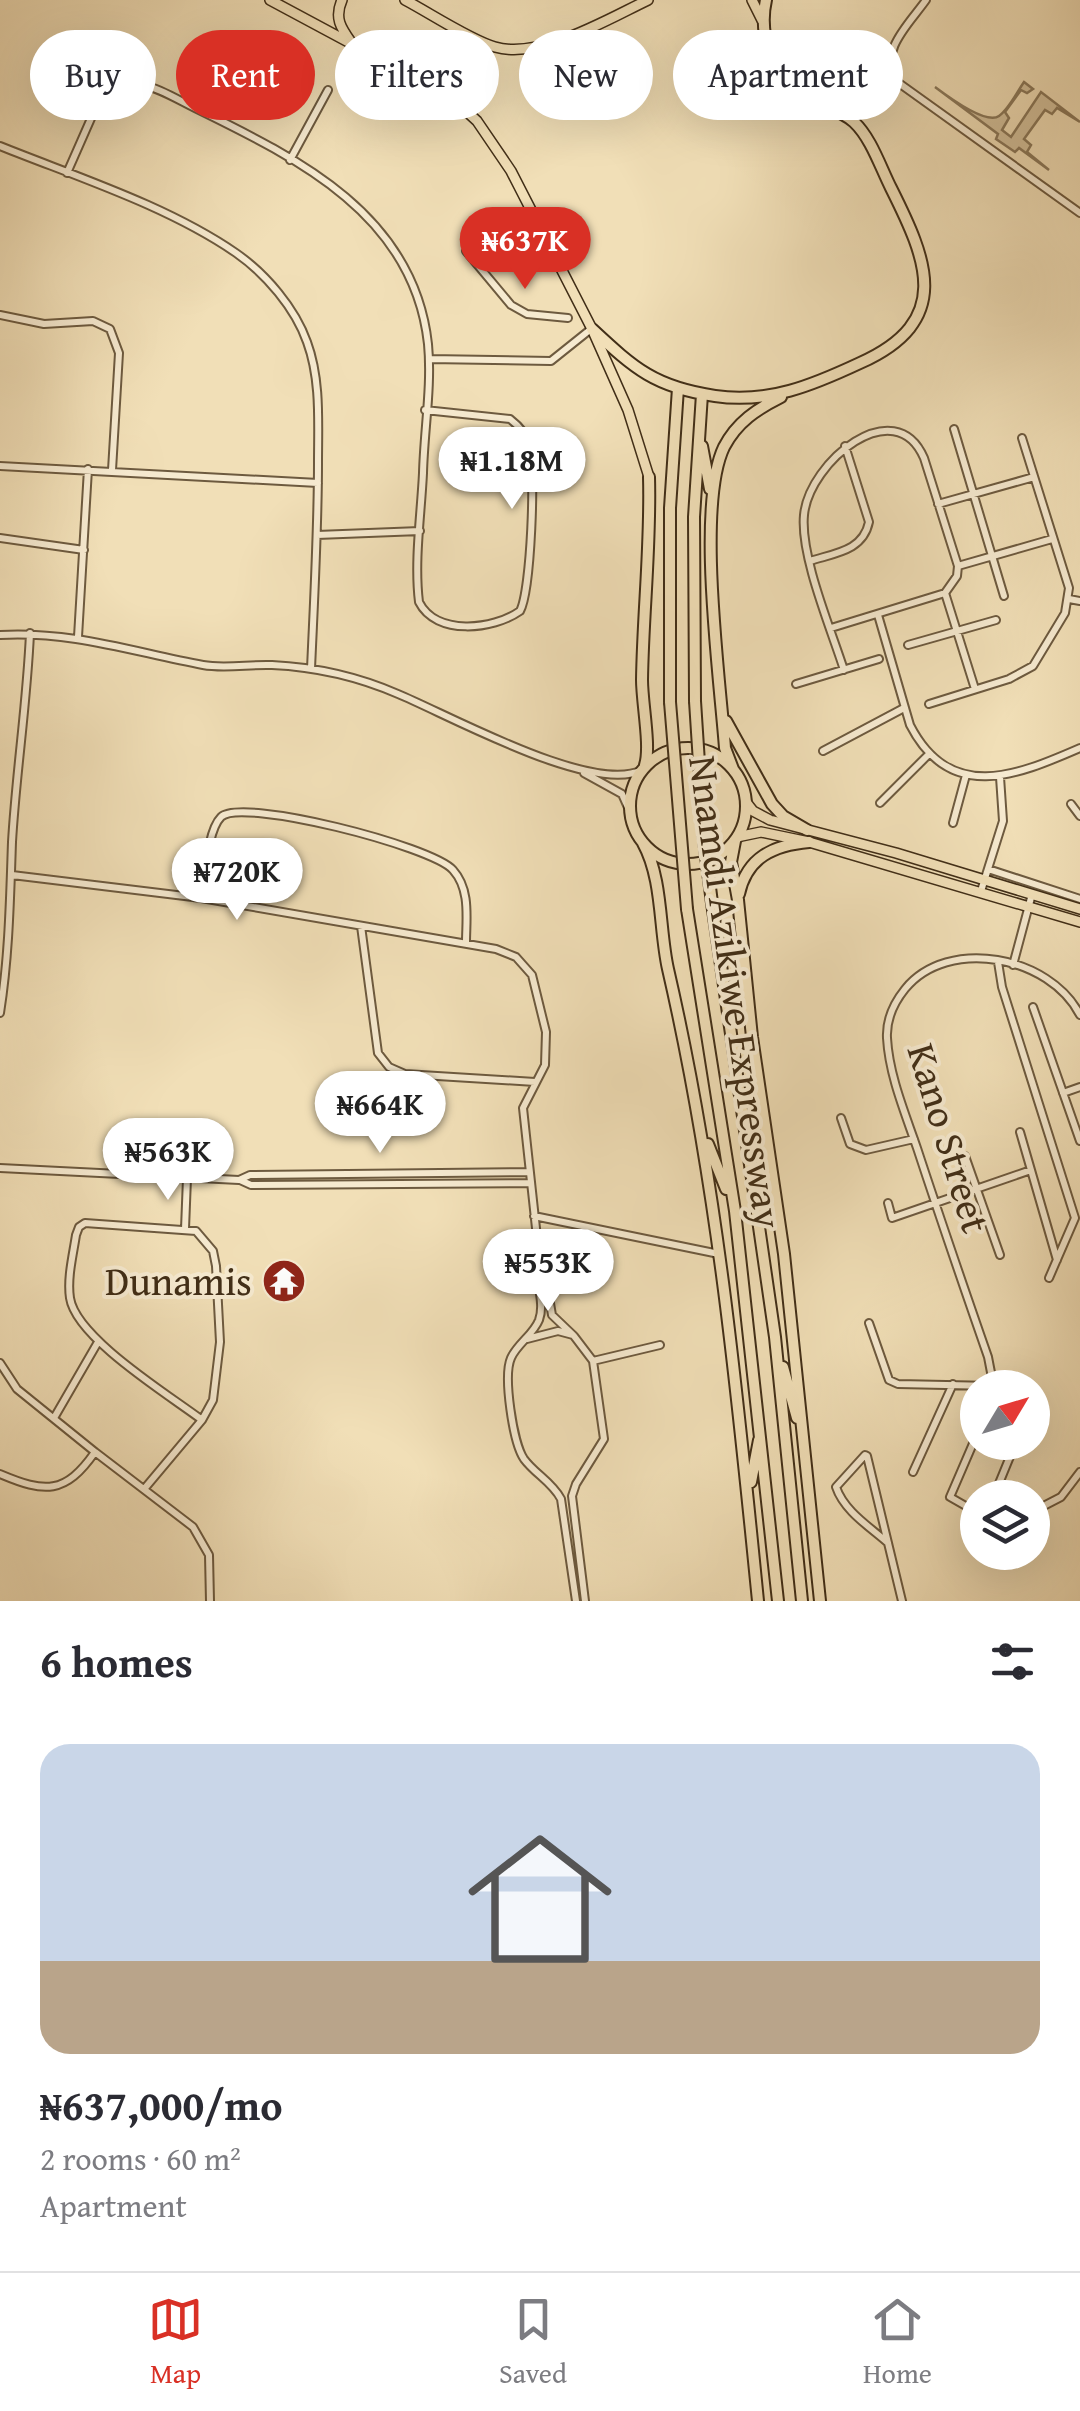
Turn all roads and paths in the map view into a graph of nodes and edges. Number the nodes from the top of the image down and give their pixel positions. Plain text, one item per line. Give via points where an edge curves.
1 (270, 0) edge
2 (342, 0) edge
3 (405, 0) edge
4 (648, 0) edge
5 (752, 0) edge
6 (770, 0) edge
7 (926, 0) edge
8 (762, 20) junction
9 (343, 30) edge
10 (335, 35) edge
11 (328, 90) dead end
12 (475, 120) edge
13 (0, 146) edge
14 (290, 160) junction
15 (67, 173) junction
16 (1080, 213) edge
17 (551, 248) junction
18 (0, 315) edge
19 (568, 318) dead end
20 (592, 328) junction
21 (429, 359) junction
22 (678, 388) junction
23 (791, 392) junction
24 (702, 394) junction
25 (425, 410) junction
26 (699, 426) junction
27 (954, 430) dead end
28 (1022, 438) dead end
29 (845, 446) junction
30 (0, 466) edge
31 (88, 469) junction
32 (112, 470) junction
33 (1034, 477) junction
34 (649, 478) joint
35 (318, 483) junction
36 (974, 495) junction
37 (938, 504) junction
38 (713, 508) junction
39 (421, 531) junction
40 (316, 535) junction
41 (0, 538) edge
42 (1053, 539) junction
43 (84, 550) junction
44 (992, 557) junction
45 (810, 561) junction
46 (958, 566) junction
47 (944, 593) junction
48 (1004, 596) dead end
49 (1069, 599) junction
50 (1080, 601) edge
51 (878, 614) junction
52 (996, 620) dead end
53 (831, 628) junction
54 (957, 631) junction
55 (30, 633) junction
56 (0, 635) edge
57 (78, 638) junction
58 (908, 645) dead end
59 (879, 659) dead end
60 (311, 669) junction
61 (844, 670) junction
62 (796, 684) dead end
63 (975, 689) junction
64 (929, 704) dead end
65 (722, 708) junction
66 (904, 708) junction
67 (1080, 748) edge
68 (822, 752) dead end
69 (929, 754) junction
70 (578, 769) junction
71 (643, 769) junction
72 (733, 769) junction
73 (966, 775) junction
74 (1000, 777) junction
75 (746, 802) junction
76 (880, 803) dead end
77 (1071, 804) dead end
78 (630, 812) junction
79 (1080, 816) edge
80 (953, 824) dead end
81 (808, 836) junction
82 (736, 839) junction
83 (643, 842) junction
84 (986, 874) junction
85 (12, 875) junction
86 (981, 891) junction
87 (1032, 894) junction
88 (201, 898) junction
89 (1080, 899) edge
90 (738, 900) junction
91 (1028, 906) junction
92 (1080, 909) edge
93 (1080, 922) edge
94 (360, 926) junction
95 (466, 944) junction
96 (4, 959) edge
97 (998, 962) junction
98 (1013, 965) junction
99 (1033, 1007) dead end
100 (0, 1013) edge
101 (1080, 1016) edge
102 (535, 1082) junction
103 (1080, 1087) edge
104 (1062, 1093) junction
105 (840, 1118) dead end
106 (701, 1124) junction
107 (765, 1130) junction
108 (1020, 1132) dead end
109 (914, 1139) junction
110 (1080, 1141) edge
111 (965, 1156) dead end
112 (0, 1168) edge
113 (1030, 1170) junction
114 (528, 1172) junction
115 (309, 1174) junction
116 (187, 1178) junction
117 (239, 1180) junction
118 (530, 1183) junction
119 (309, 1185) junction
120 (978, 1191) junction
121 (888, 1203) dead end
122 (936, 1205) junction
123 (735, 1212) junction
124 (534, 1216) junction
125 (185, 1229) junction
126 (761, 1238) junction
127 (720, 1254) junction
128 (539, 1256) junction
129 (1000, 1256) dead end
130 (1058, 1261) junction
131 (1049, 1278) dead end
132 (869, 1323) dead end
133 (574, 1336) junction
134 (775, 1337) junction
135 (526, 1340) junction
136 (98, 1342) junction
137 (660, 1345) dead end
138 (594, 1360) junction
139 (0, 1363) edge
140 (991, 1370) edge
141 (953, 1384) junction
142 (960, 1385) edge
143 (54, 1418) junction
144 (202, 1420) junction
145 (761, 1429) junction
146 (95, 1452) junction
147 (806, 1452) junction
148 (966, 1460) edge
149 (913, 1472) dead end
150 (1080, 1472) edge
151 (0, 1474) edge
152 (145, 1488) junction
153 (748, 1496) junction
154 (1050, 1503) edge
155 (960, 1504) edge
156 (888, 1543) junction
157 (210, 1601) edge
158 (576, 1601) edge
159 (584, 1601) edge
160 (758, 1601) edge
161 (778, 1601) edge
162 (802, 1601) edge
163 (820, 1601) edge
164 (902, 1601) edge

1 - 10 main road
2 - 9 main road via 337,11
3 - 4 main road via 496,48 569,37
5 - 8 main road
6 - 8 highway
7 - 16 street via 892,49 896,80
8 - 23 highway via 783,78 855,122 866,138 914,234 925,280 916,318 889,348
11 - 14 street
12 - 17 main road via 496,145
13 - 15 street
14 - 15 street via 128,81 100,98
14 - 21 street via 364,211 395,247 418,298
15 - 35 street via 224,245 280,295 299,323 314,367
17 - 19 street via 518,255 474,246 466,251 511,305 526,314
17 - 20 main road
18 - 32 street via 44,324 93,321 110,329 119,353
20 - 21 street via 551,361
20 - 22 highway via 660,384
20 - 34 main road
21 - 25 street
22 - 24 highway
22 - 123 highway, Nnamdi Azikiwe Expressway, bridge via 670,702 688,909
23 - 24 highway via 732,399
23 - 38 highway via 733,432 722,450
24 - 26 highway, Nnamdi Azikiwe Expressway
25 - 39 street
25 - 39 street via 510,419 527,438 527,588 520,611 498,623 451,625 429,618 418,596
26 - 38 highway
26 - 126 highway, Nnamdi Azikiwe Expressway, bridge via 692,611 704,840
27 - 36 street
28 - 33 street
29 - 37 street via 875,434 910,436
29 - 45 street via 808,495
29 - 45 street via 867,531 854,548
30 - 31 street
31 - 32 street
31 - 43 street
32 - 35 street
33 - 36 street
33 - 42 street
34 - 71 highway, Nnamdi Azikiwe Expressway
35 - 40 street
36 - 37 street
36 - 44 street
37 - 46 street
38 - 65 highway, Nnamdi Azikiwe Expressway
39 - 40 street
40 - 60 street
41 - 43 street
42 - 44 street
42 - 49 street
43 - 57 street
44 - 46 street
44 - 48 street
45 - 53 street
46 - 47 street
47 - 51 street
47 - 54 street
49 - 50 street
49 - 63 street via 1033,666
51 - 53 street
51 - 66 street
52 - 54 street
53 - 61 street
54 - 58 street
54 - 63 street
55 - 56 street
55 - 57 street
55 - 85 street
57 - 60 street via 208,666
59 - 61 street
60 - 70 street via 379,686
61 - 62 street
63 - 64 street
65 - 72 highway, Nnamdi Azikiwe Expressway
65 - 81 highway via 772,804
66 - 68 street
66 - 69 street
67 - 74 street
69 - 73 street
69 - 76 street
70 - 71 street via 620,776
70 - 78 street via 622,794
71 - 72 highway via 664,752 689,747
71 - 78 highway
72 - 75 highway
73 - 74 street
73 - 80 street
74 - 84 street via 1004,813
75 - 81 main road
75 - 82 highway
77 - 79 street
78 - 83 highway
81 - 82 main road via 761,832
81 - 84 main road
81 - 86 main road
81 - 90 highway via 763,854 747,871
82 - 83 highway via 697,863 668,860
82 - 90 highway, Nnamdi Azikiwe Expressway via 730,862
83 - 106 highway, Nnamdi Azikiwe Expressway via 652,860
84 - 86 street
84 - 87 main road
84 - 89 street
85 - 88 street
85 - 96 street
86 - 91 main road
87 - 91 street
87 - 92 main road
88 - 94 street
88 - 95 street via 213,832 223,815 323,824 447,864 464,889
90 - 107 highway, Nnamdi Azikiwe Expressway
91 - 93 main road
91 - 98 street
94 - 95 street
94 - 102 street via 377,1049 389,1067 405,1074
95 - 102 street via 516,956 532,975 546,1047
96 - 100 street
97 - 98 street, Kano Street
97 - 109 street, Kano Street via 941,962 912,980 892,1009 887,1044
97 - 130 street via 1076,1218
98 - 101 street, Kano Street via 1057,987
99 - 104 street
102 - 114 street via 523,1108
103 - 104 street
104 - 110 street
105 - 109 street via 850,1144 866,1150
106 - 123 highway
106 - 127 highway, Nnamdi Azikiwe Expressway
107 - 126 highway
107 - 147 highway, Nnamdi Azikiwe Expressway
108 - 113 street
109 - 122 street, Kano Street
111 - 120 street
112 - 116 street
113 - 120 street
113 - 130 street
114 - 115 street
114 - 118 street
115 - 117 street
115 - 119 street
116 - 117 street
116 - 125 street
117 - 119 street via 251,1186
118 - 119 street
118 - 124 street
120 - 122 street
120 - 129 street
121 - 122 street via 892,1218
122 - 140 street, Kano Street
123 - 145 highway, Nnamdi Azikiwe Expressway
124 - 127 street
124 - 128 street
125 - 136 street via 90,1222 79,1227 70,1295
125 - 144 street via 204,1239 216,1266 218,1358 213,1400
126 - 134 highway, Nnamdi Azikiwe Expressway
127 - 153 highway, Nnamdi Azikiwe Expressway
128 - 133 street via 552,1314
128 - 135 street via 540,1318
130 - 131 street
132 - 141 street via 889,1380
133 - 135 street via 558,1331
133 - 138 street
134 - 147 highway
134 - 162 highway, Nnamdi Azikiwe Expressway
135 - 158 street via 507,1376 518,1448 561,1499
136 - 143 street
136 - 144 street
137 - 138 street
138 - 159 street via 604,1439 572,1496
139 - 143 street via 17,1389
141 - 142 street
141 - 149 street
143 - 146 street
144 - 152 street
145 - 153 highway
145 - 161 highway, Nnamdi Azikiwe Expressway
146 - 151 street via 59,1486 43,1489
146 - 152 street
147 - 163 highway, Nnamdi Azikiwe Expressway
148 - 155 street via 950,1497
150 - 154 street
152 - 157 street via 201,1539 209,1555
153 - 160 highway, Nnamdi Azikiwe Expressway
156 - 156 street via 853,1513 836,1487 867,1456
156 - 164 street

